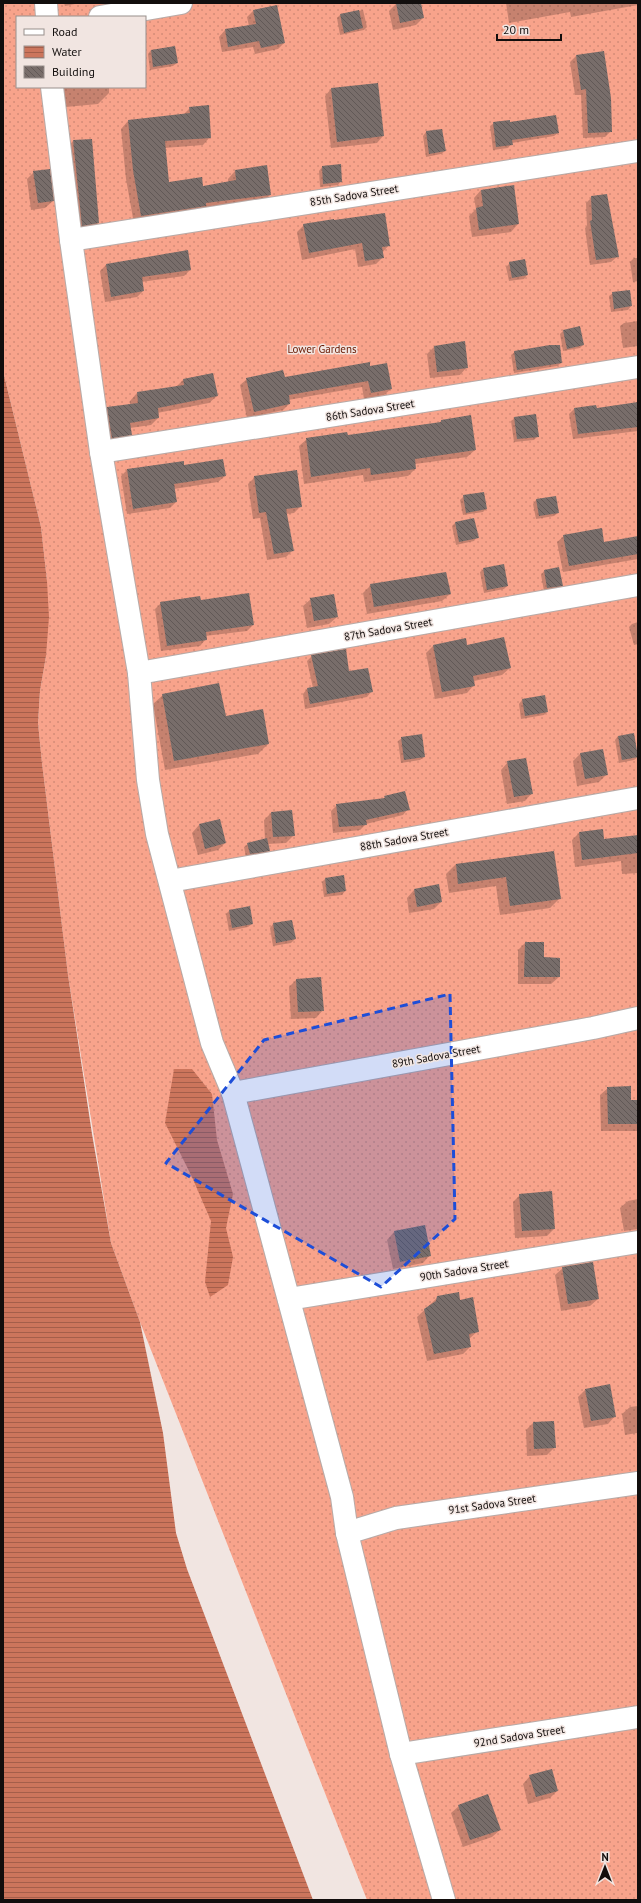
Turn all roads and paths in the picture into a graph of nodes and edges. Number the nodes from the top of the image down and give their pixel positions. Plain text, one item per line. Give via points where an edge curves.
1 (46, 3) edge
2 (181, 3) edge
3 (46, 16) edge
4 (106, 16) edge
5 (52, 88) edge
6 (638, 151) edge
7 (71, 240) junction
8 (638, 367) edge
9 (101, 452) junction
10 (638, 585) edge
11 (138, 673) junction
12 (638, 798) edge
13 (170, 881) junction
14 (638, 1018) edge
15 (233, 1092) junction
16 (638, 1242) edge
17 (289, 1299) junction
18 (638, 1483) edge
19 (347, 1533) junction
20 (638, 1717) edge
21 (401, 1754) junction
22 (444, 1900) edge

1 - 3 street
2 - 4 street
5 - 7 street
6 - 7 street, 85th Sadova Street
7 - 9 street
8 - 9 street, 86th Sadova Street
9 - 11 street
10 - 11 street, 87th Sadova Street
11 - 13 street via 148,780 157,834
12 - 13 street, 88th Sadova Street
13 - 15 street via 212,1043
14 - 15 street, 89th Sadova Street
15 - 17 street
16 - 17 street, 90th Sadova Street
17 - 19 street via 342,1497
18 - 19 street, 91st Sadova Street via 396,1518
19 - 21 street
20 - 21 street, 92nd Sadova Street
21 - 22 street

